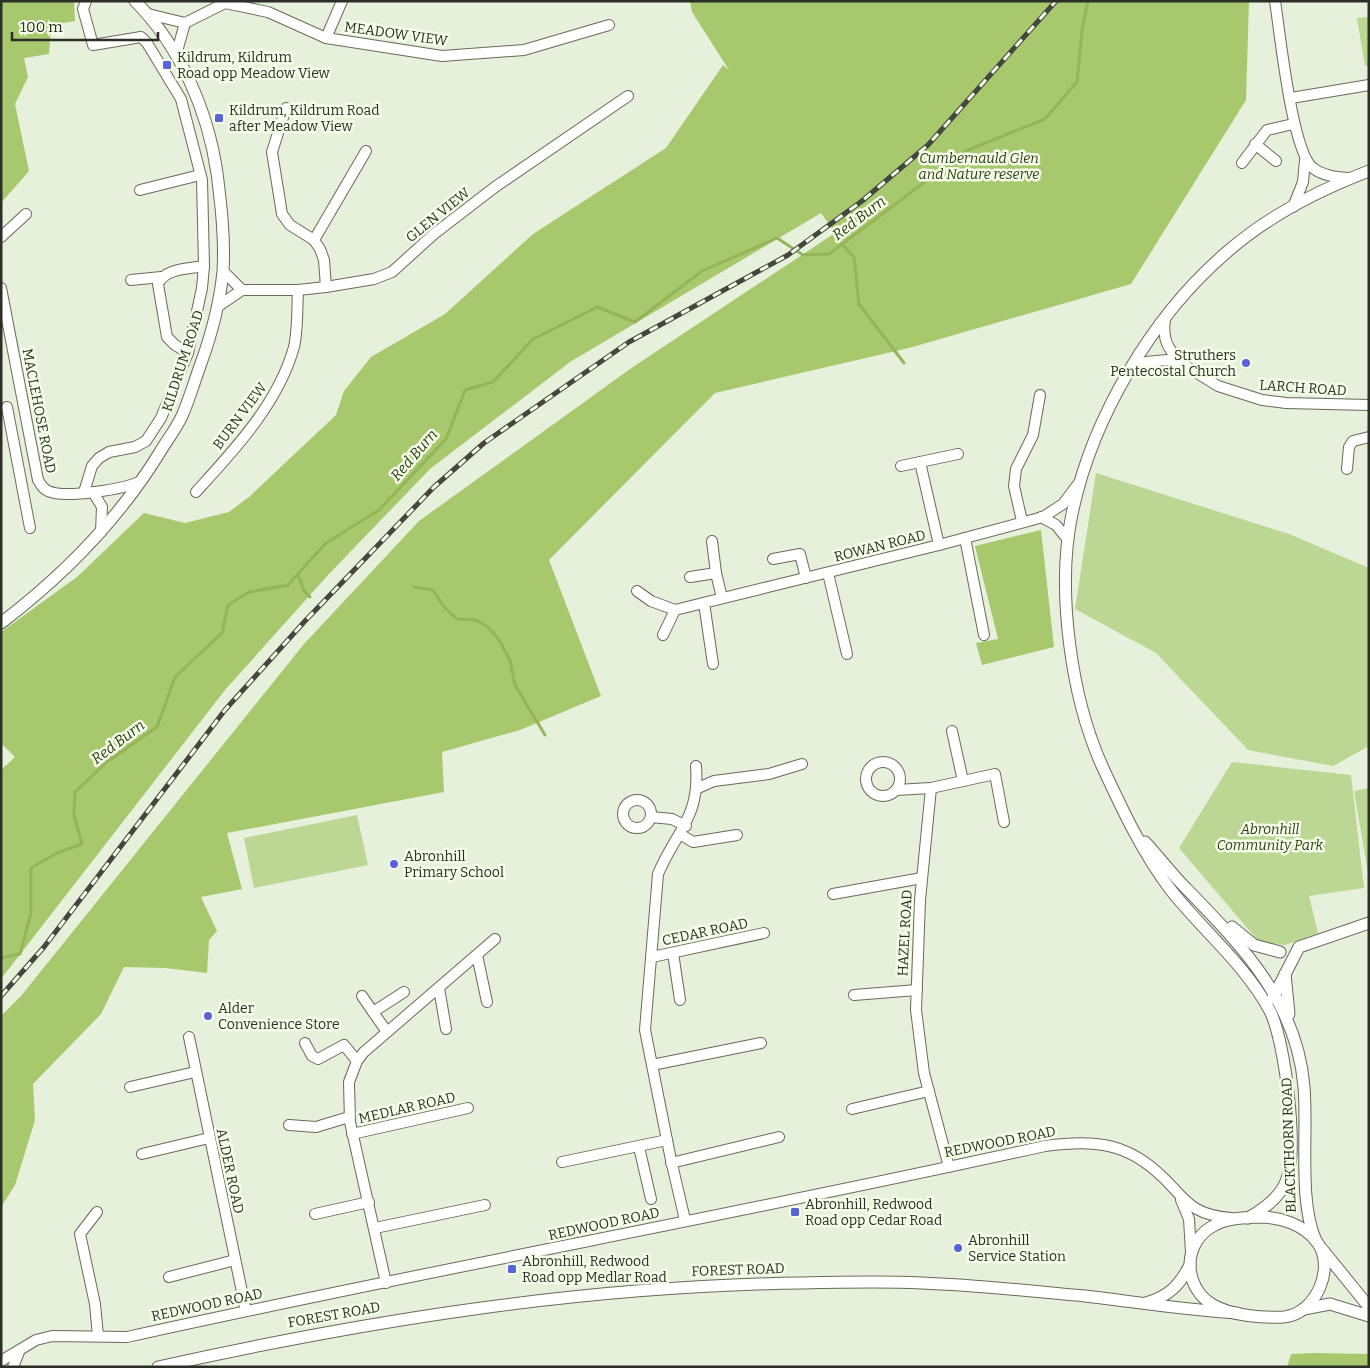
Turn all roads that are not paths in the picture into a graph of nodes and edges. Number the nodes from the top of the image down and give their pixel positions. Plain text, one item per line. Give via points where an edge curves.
1 (86, 1) edge
2 (135, 1) edge
3 (342, 1) edge
4 (1275, 1) edge
5 (224, 2) edge
6 (148, 14) junction
7 (185, 23) junction
8 (609, 25) dead end
9 (326, 38) junction
10 (176, 55) junction
11 (1369, 86) edge
12 (628, 96) dead end
13 (1291, 98) junction
14 (286, 108) dead end
15 (1293, 124) junction
16 (1255, 144) junction
17 (366, 151) dead end
18 (1305, 160) junction
19 (1276, 161) dead end
20 (1242, 163) dead end
21 (1369, 171) edge
22 (200, 175) junction
23 (1349, 178) junction
24 (140, 190) dead end
25 (1293, 207) junction
26 (26, 214) dead end
27 (1, 237) edge
28 (314, 240) junction
29 (204, 266) junction
30 (222, 271) junction
31 (161, 277) junction
32 (130, 280) dead end
33 (326, 287) junction
34 (1, 288) edge
35 (242, 290) junction
36 (298, 290) junction
37 (217, 307) junction
38 (1165, 319) junction
39 (188, 353) junction
40 (1184, 365) junction
41 (1130, 369) junction
42 (1040, 395) dead end
43 (1369, 405) edge
44 (7, 406) dead end
45 (1369, 437) edge
46 (32, 450) junction
47 (16, 454) junction
48 (958, 454) dead end
49 (920, 462) junction
50 (901, 466) dead end
51 (1348, 468) dead end
52 (1082, 478) junction
53 (142, 481) junction
54 (88, 492) junction
55 (196, 492) dead end
56 (1041, 517) junction
57 (1022, 521) junction
58 (30, 528) dead end
59 (101, 532) junction
60 (965, 538) junction
61 (1068, 540) junction
62 (712, 541) dead end
63 (939, 545) junction
64 (773, 558) dead end
65 (828, 572) junction
66 (716, 573) junction
67 (690, 577) dead end
68 (806, 578) junction
69 (637, 591) dead end
70 (722, 598) junction
71 (704, 603) junction
72 (675, 610) junction
73 (1, 623) edge
74 (663, 635) dead end
75 (984, 635) dead end
76 (847, 654) dead end
77 (714, 664) dead end
78 (952, 731) dead end
79 (802, 764) dead end
80 (696, 766) dead end
81 (963, 781) junction
82 (698, 788) junction
83 (931, 788) junction
84 (896, 790) dead end
85 (651, 817) dead end
86 (1004, 822) dead end
87 (683, 830) junction
88 (737, 834) dead end
89 (1136, 834) junction
90 (922, 878) junction
91 (834, 894) dead end
92 (1204, 904) junction
93 (1369, 923) edge
94 (764, 933) dead end
95 (495, 939) dead end
96 (1220, 944) junction
97 (1299, 946) junction
98 (1244, 951) junction
99 (673, 952) junction
100 (1280, 952) junction
101 (477, 954) junction
102 (652, 957) junction
103 (1285, 974) junction
104 (439, 988) junction
105 (916, 990) junction
106 (404, 992) dead end
107 (1274, 992) junction
108 (854, 995) dead end
109 (362, 996) dead end
110 (680, 1000) dead end
111 (487, 1002) dead end
112 (373, 1012) junction
113 (1270, 1012) junction
114 (1291, 1026) junction
115 (446, 1029) dead end
116 (387, 1032) junction
117 (188, 1038) dead end
118 (305, 1043) dead end
119 (760, 1043) dead end
120 (357, 1061) junction
121 (652, 1065) junction
122 (195, 1072) junction
123 (130, 1087) dead end
124 (929, 1091) junction
125 (468, 1108) dead end
126 (852, 1109) dead end
127 (349, 1117) junction
128 (289, 1125) dead end
129 (352, 1134) junction
130 (779, 1137) dead end
131 (208, 1138) junction
132 (667, 1140) junction
133 (639, 1147) junction
134 (142, 1154) dead end
135 (562, 1162) dead end
136 (671, 1163) junction
137 (949, 1166) junction
138 (1180, 1196) junction
139 (651, 1199) dead end
140 (369, 1202) junction
141 (485, 1205) dead end
142 (98, 1212) dead end
143 (315, 1214) dead end
144 (1235, 1218) junction
145 (1248, 1218) junction
146 (685, 1220) junction
147 (375, 1228) junction
148 (1316, 1241) junction
149 (1190, 1252) junction
150 (235, 1260) junction
151 (1190, 1265) junction
152 (169, 1276) dead end
153 (386, 1283) junction
154 (1144, 1304) junction
155 (1369, 1308) edge
156 (1302, 1310) junction
157 (246, 1311) junction
158 (1237, 1313) junction
159 (1369, 1316) edge
160 (98, 1336) junction
161 (20, 1352) junction
162 (1, 1361) edge
163 (13, 1367) edge
164 (20, 1367) edge
165 (158, 1367) edge

1 - 22 street via 83,9 93,45 141,37 147,43 181,99
2 - 6 street, KILDRUM ROAD
3 - 9 street, MEADOW VIEW
4 - 13 street
5 - 7 street, MEADOW VIEW
5 - 9 street, MEADOW VIEW via 268,12
6 - 7 street
6 - 10 street, KILDRUM ROAD
7 - 10 street
8 - 9 street, MEADOW VIEW via 524,50 442,56
10 - 30 street, KILDRUM ROAD via 192,86 214,155 222,215
11 - 13 street
12 - 33 street, GLEN VIEW via 495,187 434,234 392,272 374,279
13 - 15 street
14 - 28 street via 272,152 282,214 290,225
15 - 16 street via 1267,130
15 - 18 street
16 - 19 street
16 - 20 street
17 - 28 street
18 - 23 street via 1319,172
18 - 25 street via 1303,182
21 - 23 street, BLACKTHORN ROAD
22 - 24 street
22 - 29 street
23 - 25 street, BLACKTHORN ROAD
25 - 38 street, BLACKTHORN ROAD via 1227,251 1182,296
26 - 27 street
28 - 33 street via 324,260
29 - 31 street
29 - 39 street
30 - 35 street
30 - 37 street, KILDRUM ROAD
31 - 32 street
31 - 39 street via 158,284 168,336
33 - 36 street, GLEN VIEW
34 - 46 street, MACLEHOSE ROAD
35 - 36 street, GLEN VIEW
35 - 37 street
36 - 55 street, BURN VIEW via 294,345 279,388 236,447
37 - 53 street, KILDRUM ROAD via 208,343 181,418
38 - 40 street, LARCH ROAD via 1163,332 1166,343
38 - 41 street, BLACKTHORN ROAD
39 - 54 street via 170,400 146,441 99,458 92,466
40 - 41 street, LARCH ROAD via 1158,360
40 - 43 street, LARCH ROAD via 1218,386 1262,400
41 - 52 street, BLACKTHORN ROAD via 1117,390 1088,456
42 - 57 street via 1033,435 1016,469 1014,486
44 - 47 street
45 - 51 street via 1353,441 1349,447
46 - 47 street
46 - 54 street, MACLEHOSE ROAD via 42,487 59,493
47 - 58 street
48 - 49 street
49 - 50 street
49 - 63 street, ROWAN ROAD
52 - 56 street, ROWAN ROAD via 1063,504
52 - 61 street, BLACKTHORN ROAD
53 - 54 street, MACLEHOSE ROAD via 119,490
53 - 59 street, KILDRUM ROAD
54 - 59 street via 102,507
56 - 57 street, ROWAN ROAD
56 - 61 street via 1056,525
57 - 60 street, ROWAN ROAD
59 - 73 street, KILDRUM ROAD via 39,593
60 - 63 street, ROWAN ROAD
60 - 75 street
61 - 89 street, BLACKTHORN ROAD via 1069,648 1080,700 1101,764
62 - 66 street
63 - 65 street, ROWAN ROAD
64 - 68 street via 800,554
65 - 68 street, ROWAN ROAD
65 - 76 street, ROWAN ROAD
66 - 67 street
66 - 70 street
68 - 70 street, ROWAN ROAD
69 - 72 street via 651,601
70 - 71 street, ROWAN ROAD
71 - 72 street, ROWAN ROAD
71 - 77 street
72 - 74 street
78 - 81 street
79 - 82 street via 769,774 714,781
80 - 82 street, CEDAR ROAD
81 - 83 street
81 - 86 street via 995,774
82 - 87 street, CEDAR ROAD
83 - 84 street
83 - 90 street, HAZEL ROAD
85 - 87 street via 672,819
87 - 88 street via 693,842
87 - 102 street, CEDAR ROAD via 667,852 658,874
89 - 92 street, BLACKTHORN ROAD
89 - 96 street, BLACKTHORN ROAD via 1148,858 1171,890
90 - 91 street, HAZEL ROAD
90 - 105 street, HAZEL ROAD
92 - 98 street, BLACKTHORN ROAD
92 - 100 street via 1254,944
93 - 97 street
94 - 99 street, CEDAR ROAD
95 - 101 street, MEDLAR ROAD
96 - 98 street
96 - 113 street, BLACKTHORN ROAD
97 - 100 street
97 - 103 street
98 - 100 street
98 - 107 street, BLACKTHORN ROAD
99 - 102 street, CEDAR ROAD
99 - 110 street
101 - 104 street, MEDLAR ROAD
101 - 111 street
102 - 121 street, CEDAR ROAD via 645,1030
103 - 107 street
103 - 114 street
104 - 115 street
104 - 116 street, MEDLAR ROAD
105 - 108 street, HAZEL ROAD
105 - 124 street, HAZEL ROAD via 916,1010
106 - 112 street
107 - 113 street
107 - 114 street, BLACKTHORN ROAD
109 - 112 street
112 - 116 street
113 - 145 street, BLACKTHORN ROAD via 1281,1044 1288,1083 1290,1162 1287,1180 1278,1195
114 - 148 street, BLACKTHORN ROAD via 1304,1087 1307,1213
116 - 120 street, MEDLAR ROAD
117 - 122 street, ALDER ROAD
118 - 120 street via 312,1056 318,1059 344,1045
119 - 121 street
120 - 127 street, MEDLAR ROAD via 349,1082
121 - 132 street, CEDAR ROAD
122 - 123 street
122 - 131 street, ALDER ROAD
124 - 126 street
124 - 137 street, HAZEL ROAD
125 - 129 street, MEDLAR ROAD
127 - 128 street via 316,1127
127 - 129 street, MEDLAR ROAD
129 - 140 street, MEDLAR ROAD
130 - 136 street
131 - 134 street
131 - 150 street, ALDER ROAD
132 - 133 street
132 - 136 street, CEDAR ROAD
133 - 135 street
133 - 139 street
136 - 146 street, CEDAR ROAD
137 - 138 street, REDWOOD ROAD via 1045,1146 1096,1142 1144,1161
137 - 146 street, REDWOOD ROAD
138 - 144 street, REDWOOD ROAD via 1207,1215
138 - 149 street, REDWOOD ROAD via 1189,1219
140 - 143 street
140 - 147 street, MEDLAR ROAD
141 - 147 street
142 - 160 street via 80,1234 95,1304
144 - 145 street
144 - 149 street via 1208,1229
145 - 148 street via 1266,1217 1292,1223
146 - 153 street, REDWOOD ROAD
147 - 153 street, MEDLAR ROAD
148 - 155 street
148 - 156 street via 1322,1257 1323,1274 1314,1298
149 - 151 street
150 - 152 street
150 - 157 street, ALDER ROAD
151 - 154 street, FOREST ROAD via 1171,1292
151 - 158 street via 1192,1280 1201,1295 1214,1306
153 - 157 street, REDWOOD ROAD
154 - 158 street, FOREST ROAD
154 - 165 street, FOREST ROAD via 1086,1296 920,1283 703,1286 594,1294 434,1313 284,1339
156 - 158 street via 1285,1317
156 - 159 street via 1330,1304
157 - 160 street, REDWOOD ROAD via 127,1336
160 - 161 street, REDWOOD ROAD via 52,1336 36,1340
161 - 162 street, REDWOOD ROAD
161 - 163 street
161 - 164 street

